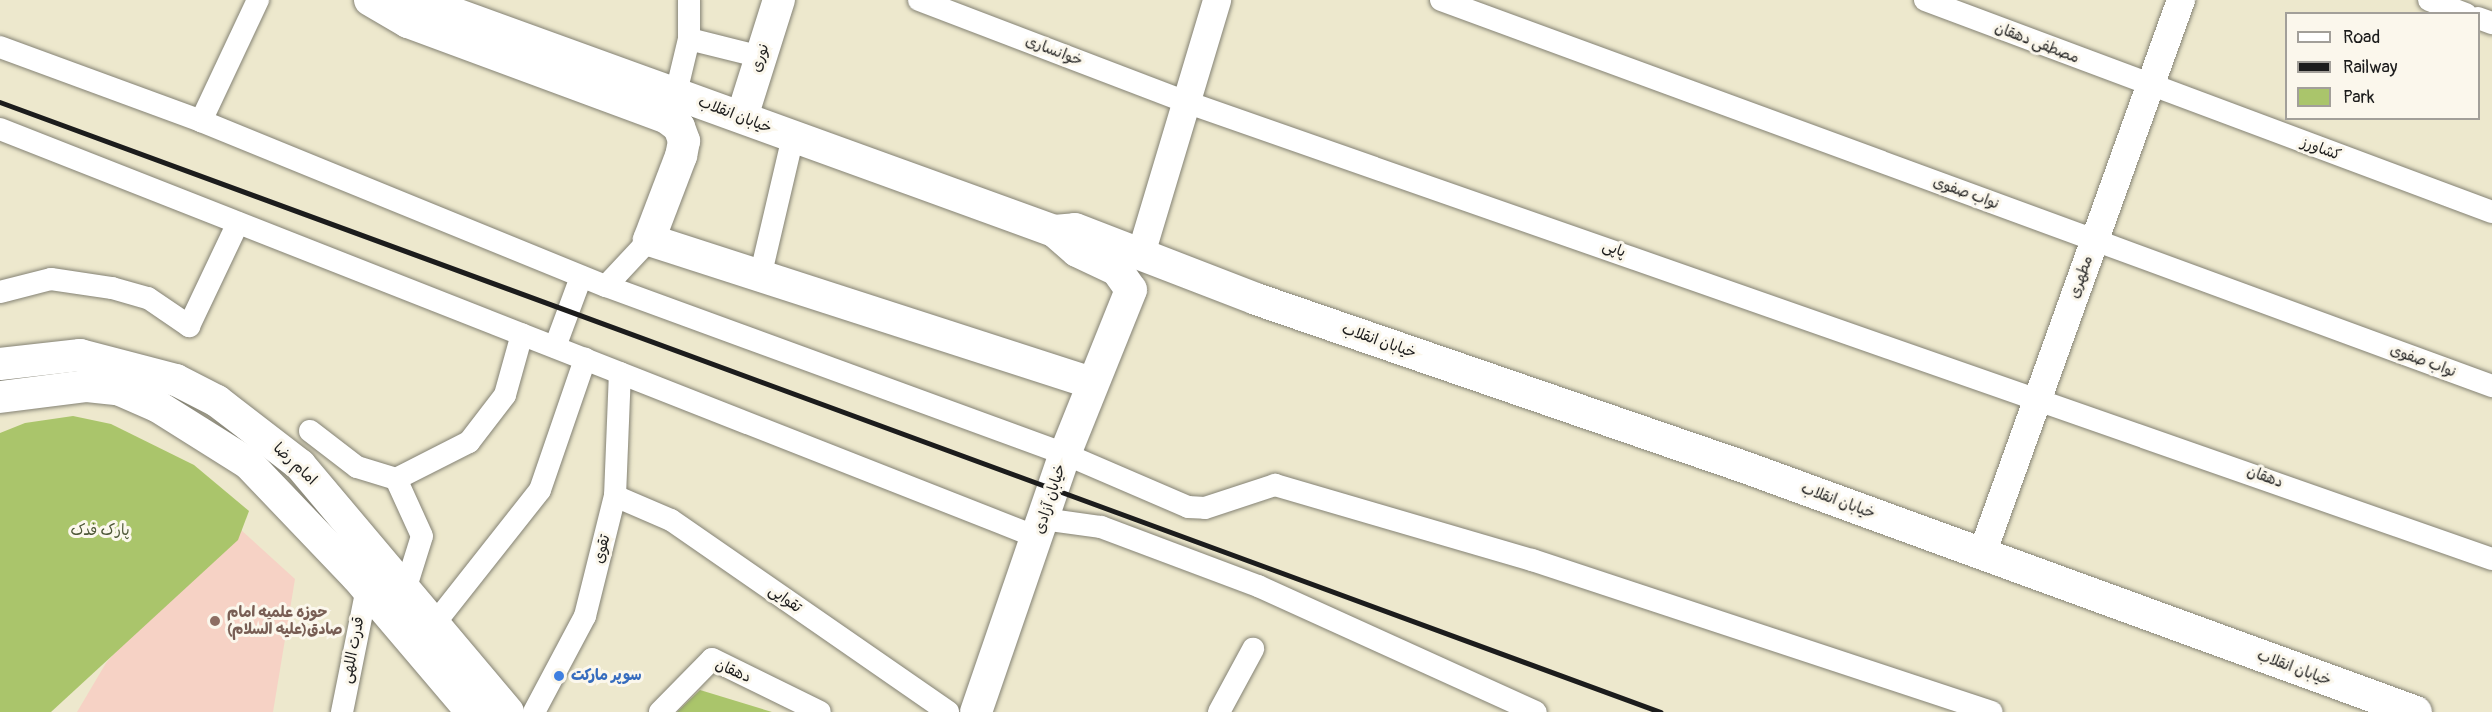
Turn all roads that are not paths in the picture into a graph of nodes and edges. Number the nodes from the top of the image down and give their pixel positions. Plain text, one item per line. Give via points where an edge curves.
1 (258, 0) edge
2 (370, 0) edge
3 (417, 0) edge
4 (689, 0) edge
5 (779, 0) edge
6 (919, 0) edge
7 (1217, 0) edge
8 (1441, 0) edge
9 (1925, 0) edge
10 (2181, 0) edge
11 (2429, 0) edge
12 (2461, 12) edge
13 (689, 39) junction
14 (0, 47) edge
15 (761, 57) junction
16 (2150, 86) junction
17 (1189, 103) junction
18 (672, 105) junction
19 (742, 117) junction
20 (201, 121) junction
21 (0, 129) edge
22 (793, 137) junction
23 (2492, 212) edge
24 (238, 223) junction
25 (1054, 231) junction
26 (649, 240) junction
27 (2094, 240) junction
28 (1142, 254) junction
29 (761, 273) junction
30 (581, 277) junction
31 (606, 286) junction
32 (1131, 290) junction
33 (0, 292) edge
34 (1256, 299) junction
35 (522, 334) junction
36 (555, 347) junction
37 (585, 359) junction
38 (0, 364) edge
39 (620, 373) junction
40 (1092, 383) junction
41 (2492, 386) edge
42 (2038, 396) junction
43 (0, 398) edge
44 (310, 431) dead end
45 (1065, 454) junction
46 (396, 479) junction
47 (615, 496) junction
48 (1040, 528) junction
49 (1982, 554) junction
50 (2492, 559) edge
51 (406, 587) junction
52 (367, 588) junction
53 (435, 622) junction
54 (1253, 650) dead end
55 (342, 712) edge
56 (472, 712) edge
57 (508, 712) edge
58 (534, 712) edge
59 (660, 712) edge
60 (820, 712) edge
61 (948, 712) edge
62 (976, 712) edge
63 (1219, 712) edge
64 (1536, 712) edge
65 (1992, 712) edge
66 (2416, 712) edge

1 - 20 street
2 - 18 main road, خیابان انقلاب via 408,22
3 - 18 main road, خیابان انقلاب
4 - 13 street
5 - 15 main road, نوری
6 - 17 street, خوانساری
7 - 17 street
8 - 27 street, نواب صفوی
9 - 16 street, مصطفی دهقان
10 - 16 street, مطهری
11 - 12 street
13 - 15 street
13 - 18 street
14 - 20 street
15 - 19 main road, نوری
16 - 23 street, کشاورز
16 - 27 street, مطهری
17 - 28 street
17 - 42 street, پاپی
18 - 19 main road, خیابان انقلاب
18 - 26 main road via 684,141
19 - 22 main road, خیابان انقلاب
20 - 30 street
21 - 24 street
22 - 25 main road, خیابان انقلاب
22 - 29 street
24 - 33 street via 189,326 148,298 112,288 51,279
24 - 35 street
25 - 28 main road, خیابان انقلاب via 1076,229
25 - 32 main road, خیابان انقلاب via 1077,251 1117,270
26 - 29 main road
26 - 31 street
27 - 41 street, نواب صفوی
27 - 42 street, مطهری
28 - 34 main road, خیابان انقلاب
29 - 40 main road
30 - 31 street
30 - 36 street
31 - 45 street
32 - 34 main road, خیابان انقلاب via 1164,283 1211,296
32 - 40 main road, خیابان آزادی
34 - 49 main road, خیابان انقلاب
35 - 36 street
35 - 46 street via 504,395 469,442
36 - 37 street
37 - 39 street
37 - 53 street via 540,490
38 - 51 main road, امام رضا via 80,355 176,380 217,401 300,465
39 - 47 street, تقوی
39 - 48 street
40 - 45 main road, خیابان آزادی
42 - 49 street, مطهری
42 - 50 street, دهقان
43 - 52 main road via 87,386 118,389 157,406 248,463
44 - 46 street via 357,467
45 - 48 main road, خیابان آزادی
45 - 65 street via 1188,507 1205,508 1275,485 1532,560
46 - 51 street via 422,536
47 - 58 street, تقوی via 585,616
47 - 61 street, تقوایی via 671,520
48 - 62 main road, خیابان آزادی
48 - 64 street via 1101,528 1258,586
49 - 66 main road, خیابان انقلاب
51 - 53 main road, امام رضا
52 - 55 street, قدرت اللهی
52 - 56 main road
53 - 57 main road, امام رضا
54 - 63 street
59 - 60 street, دهقان via 712,659

